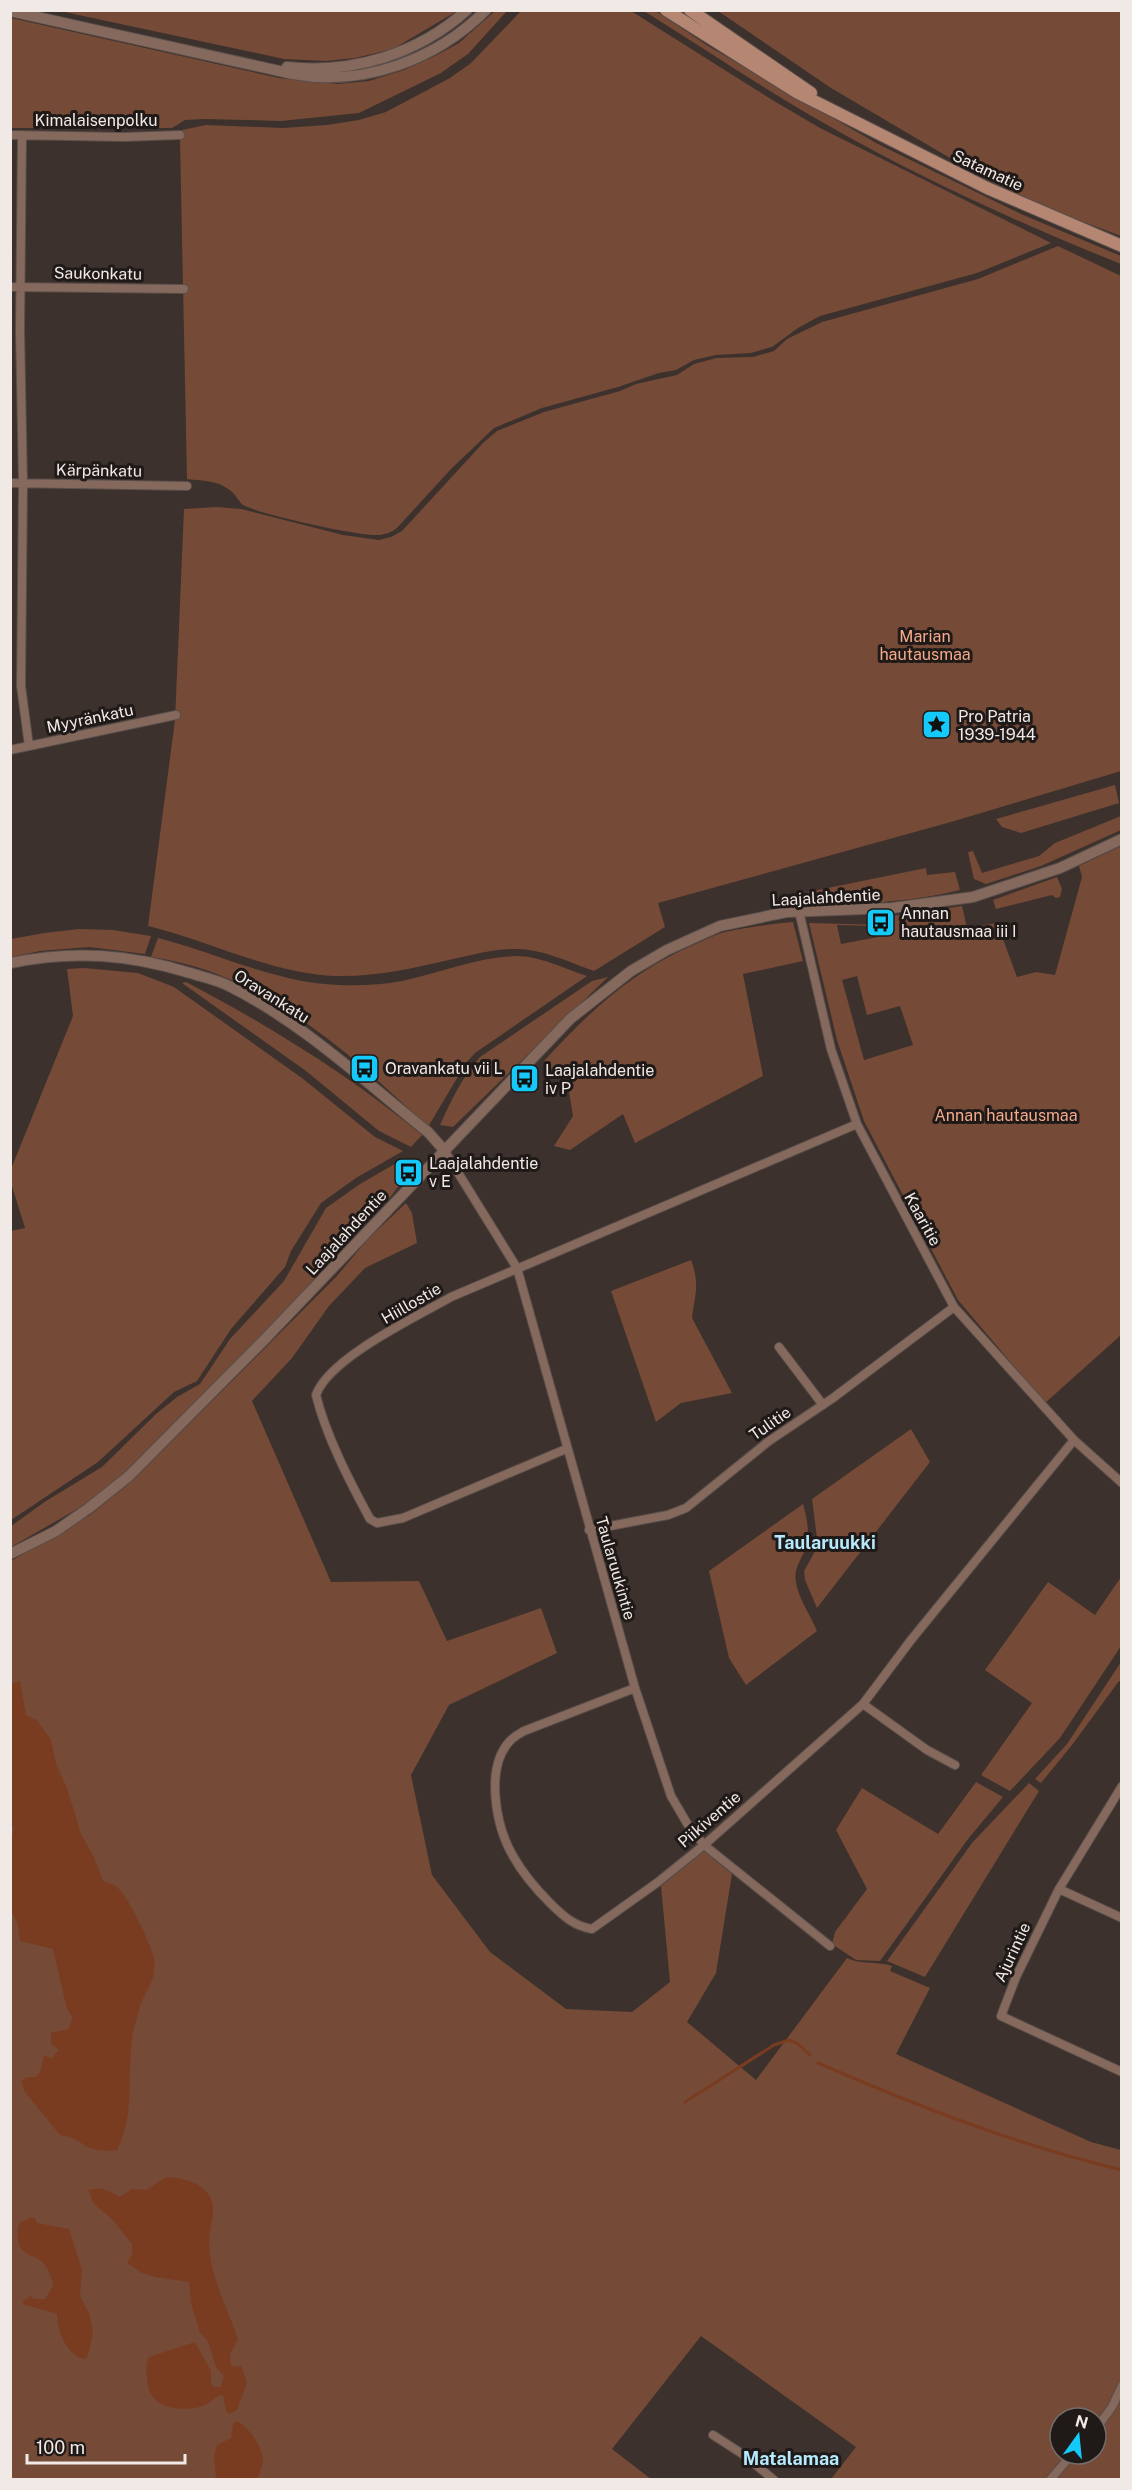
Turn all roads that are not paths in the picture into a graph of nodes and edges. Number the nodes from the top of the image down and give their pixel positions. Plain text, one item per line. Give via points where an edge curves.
1 (467, 10) edge
2 (486, 10) edge
3 (666, 10) edge
4 (690, 10) edge
5 (10, 11) edge
6 (254, 64) junction
7 (844, 115) junction
8 (10, 135) edge
9 (22, 135) junction
10 (180, 135) dead end
11 (1122, 246) edge
12 (10, 287) edge
13 (21, 287) junction
14 (184, 289) dead end
15 (10, 483) edge
16 (23, 483) junction
17 (187, 486) dead end
18 (176, 715) dead end
19 (29, 746) junction
20 (10, 750) edge
21 (1122, 839) edge
22 (799, 911) junction
23 (10, 963) edge
24 (856, 1124) junction
25 (444, 1150) junction
26 (517, 1268) junction
27 (954, 1306) junction
28 (779, 1347) dead end
29 (823, 1405) junction
30 (1074, 1440) junction
31 (566, 1449) junction
32 (1122, 1484) edge
33 (589, 1530) junction
34 (10, 1554) edge
35 (635, 1688) junction
36 (863, 1704) junction
37 (955, 1765) dead end
38 (1122, 1786) edge
39 (704, 1845) junction
40 (1059, 1889) junction
41 (1122, 1917) edge
42 (830, 1946) dead end
43 (1122, 2072) edge
44 (1122, 2386) edge
45 (1108, 2412) edge
46 (713, 2435) dead end
47 (1062, 2466) edge
48 (774, 2480) edge
49 (1050, 2480) edge

1 - 6 street via 429,38 372,62 324,69
2 - 6 street via 447,42 371,74 319,78
3 - 7 main road, Satamatie via 798,93
4 - 7 main road, Satamatie
5 - 6 street
7 - 11 main road, Satamatie via 987,188
8 - 9 street, Kimalaisenpolku
9 - 10 street, Kimalaisenpolku
9 - 13 street
12 - 13 street, Saukonkatu
13 - 14 street, Saukonkatu
13 - 16 street
15 - 16 street, Kärpänkatu
16 - 17 street, Kärpänkatu
16 - 19 street via 21,686
18 - 19 street, Myyränkatu
19 - 20 street, Myyränkatu
21 - 22 street, Laajalahdentie via 1060,868 973,897 892,908
22 - 24 street, Kaaritie via 831,1049
22 - 25 street, Laajalahdentie via 720,926 631,971 570,1019
23 - 25 street, Oravankatu via 89,953 167,966 230,986 286,1019 428,1132
24 - 26 street, Hiillostie
24 - 27 street, Kaaritie
25 - 26 street, Taularuukintie
25 - 34 street, Laajalahdentie via 129,1476 56,1531
26 - 31 street, Taularuukintie
26 - 31 street, Hiillostie via 451,1297 338,1366 316,1395 320,1410 364,1508 377,1523 403,1518
27 - 29 street, Tulitie
27 - 30 street, Kaaritie
28 - 29 street
29 - 33 street, Tulitie via 769,1441 686,1508 657,1518
30 - 32 street, Kaaritie
30 - 36 street, Piikiventie
31 - 33 street, Taularuukintie
33 - 35 street, Taularuukintie
35 - 39 street, Taularuukintie via 671,1796
35 - 39 street, Piikiventie via 510,1740 501,1754 496,1802 500,1828 512,1856 533,1886 556,1909 573,1923 592,1929
36 - 37 street
36 - 39 street, Piikiventie
38 - 40 street, Ajurintie
39 - 42 street, Taularuukintie
40 - 41 street
40 - 43 street, Ajurintie via 1001,2016
44 - 45 street
46 - 48 street
47 - 49 street

